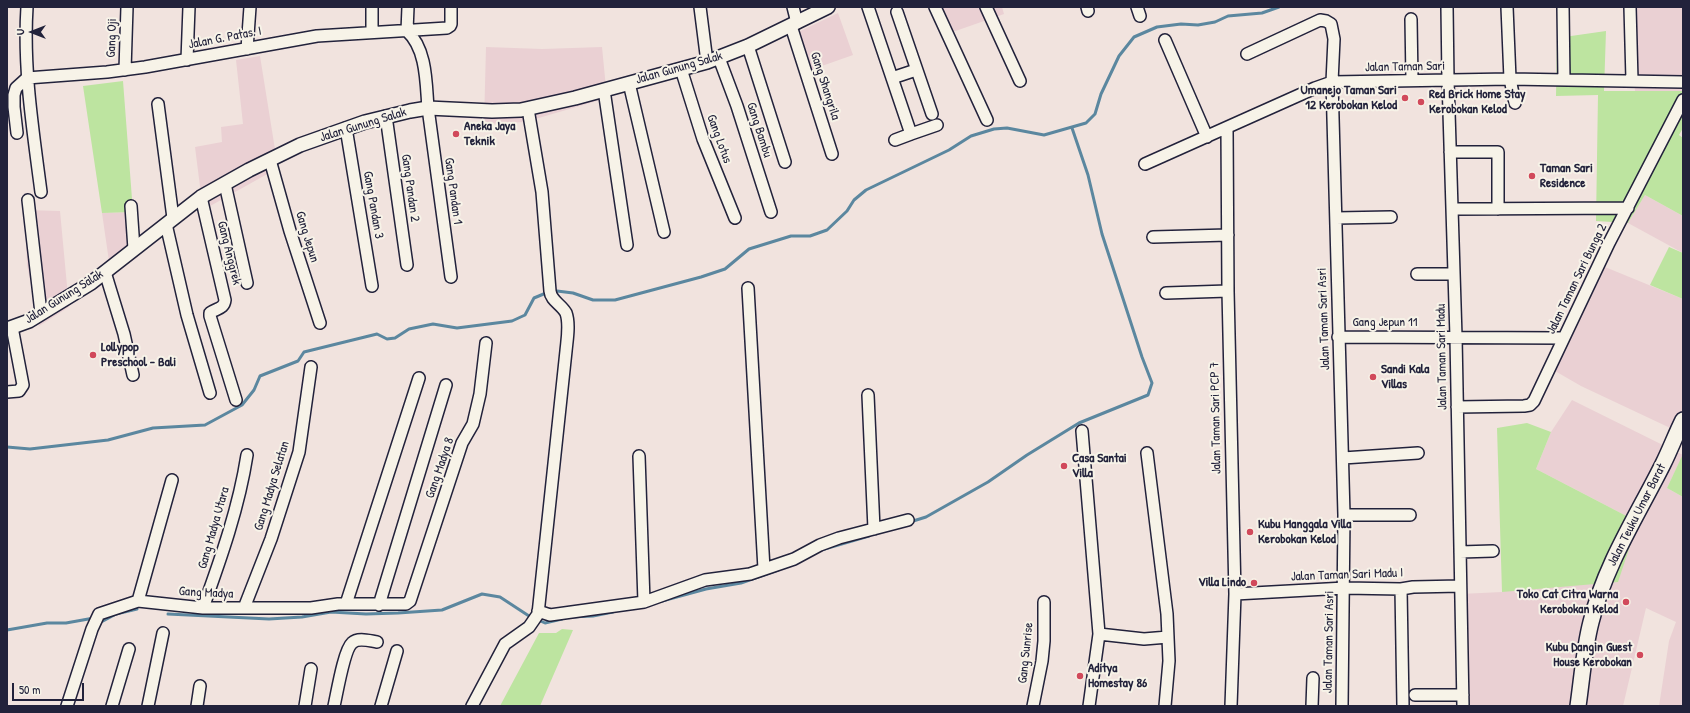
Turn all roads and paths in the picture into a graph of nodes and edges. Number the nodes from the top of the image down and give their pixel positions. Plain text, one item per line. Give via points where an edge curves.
1 (27, 7) edge
2 (126, 7) edge
3 (189, 7) edge
4 (250, 7) edge
5 (372, 7) edge
6 (408, 7) edge
7 (450, 7) edge
8 (700, 7) edge
9 (793, 7) edge
10 (828, 7) edge
11 (868, 7) edge
12 (935, 7) edge
13 (986, 7) edge
14 (1448, 7) edge
15 (1507, 7) edge
16 (1563, 7) edge
17 (1630, 7) edge
18 (897, 12) dead end
19 (1411, 19) dead end
20 (794, 24) junction
21 (407, 31) junction
22 (372, 32) junction
23 (1165, 40) dead end
24 (748, 46) junction
25 (247, 49) junction
26 (1247, 54) dead end
27 (187, 60) junction
28 (713, 60) junction
29 (681, 69) junction
30 (124, 70) junction
31 (916, 70) junction
32 (27, 78) junction
33 (892, 78) junction
34 (1510, 79) junction
35 (1412, 80) junction
36 (1448, 80) junction
37 (1564, 80) junction
38 (1632, 80) junction
39 (1020, 81) dead end
40 (1332, 82) junction
41 (1683, 82) edge
42 (629, 83) junction
43 (604, 90) junction
44 (1683, 100) edge
45 (1515, 103) dead end
46 (158, 104) dead end
47 (428, 108) junction
48 (528, 109) junction
49 (932, 114) dead end
50 (386, 116) junction
51 (987, 120) dead end
52 (937, 125) dead end
53 (346, 128) junction
54 (1227, 129) junction
55 (17, 133) dead end
56 (911, 134) junction
57 (1207, 137) junction
58 (895, 140) dead end
59 (1450, 152) junction
60 (832, 154) dead end
61 (270, 160) junction
62 (785, 162) dead end
63 (1145, 164) dead end
64 (225, 184) junction
65 (41, 192) dead end
66 (201, 197) junction
67 (28, 200) dead end
68 (131, 206) dead end
69 (1628, 208) junction
70 (1452, 209) junction
71 (1498, 209) junction
72 (771, 212) dead end
73 (1391, 217) dead end
74 (735, 218) dead end
75 (1336, 218) junction
76 (170, 221) junction
77 (664, 232) dead end
78 (1228, 235) junction
79 (1153, 237) dead end
80 (627, 245) dead end
81 (134, 248) junction
82 (407, 265) dead end
83 (105, 272) junction
84 (1417, 274) dead end
85 (1454, 274) junction
86 (451, 277) dead end
87 (247, 283) dead end
88 (372, 286) dead end
89 (748, 288) dead end
90 (1228, 291) junction
91 (1166, 293) dead end
92 (41, 313) junction
93 (320, 323) dead end
94 (10, 328) edge
95 (1338, 337) junction
96 (1456, 337) junction
97 (1563, 338) junction
98 (486, 343) dead end
99 (311, 367) dead end
100 (133, 375) dead end
101 (419, 378) dead end
102 (446, 385) dead end
103 (7, 392) edge
104 (210, 393) dead end
105 (868, 395) dead end
106 (236, 400) dead end
107 (1457, 407) junction
108 (1683, 420) edge
109 (1082, 431) dead end
110 (1147, 453) dead end
111 (1418, 453) dead end
112 (247, 455) dead end
113 (639, 456) dead end
114 (1343, 458) junction
115 (172, 480) dead end
116 (1344, 515) junction
117 (1410, 515) dead end
118 (908, 520) dead end
119 (874, 530) junction
120 (1493, 551) dead end
121 (1460, 552) junction
122 (764, 569) junction
123 (1460, 586) junction
124 (1345, 588) junction
125 (1401, 590) junction
126 (1235, 594) junction
127 (138, 601) junction
128 (410, 601) joint
129 (644, 602) junction
130 (1044, 602) dead end
131 (346, 604) junction
132 (379, 605) junction
133 (204, 608) junction
134 (244, 608) junction
135 (536, 616) junction
136 (163, 633) dead end
137 (1099, 634) junction
138 (1168, 638) junction
139 (377, 642) dead end
140 (129, 648) dead end
141 (397, 651) dead end
142 (311, 668) dead end
143 (1314, 678) dead end
144 (200, 686) dead end
145 (1415, 695) dead end
146 (1463, 701) edge
147 (67, 706) edge
148 (112, 706) edge
149 (148, 706) edge
150 (197, 706) edge
151 (305, 706) edge
152 (334, 706) edge
153 (381, 706) edge
154 (472, 706) edge
155 (1033, 706) edge
156 (1089, 706) edge
157 (1165, 706) edge
158 (1231, 706) edge
159 (1312, 706) edge
160 (1342, 706) edge
161 (1403, 706) edge
162 (1578, 706) edge

1 - 32 street
2 - 30 street, Gang Oji
3 - 27 street
4 - 25 street
5 - 22 street
6 - 21 street
7 - 21 street, Jalan G. Patas. I via 449,27
8 - 28 street, Gang Bambu
9 - 20 street, Gang Shangrila
10 - 20 street, Jalan Gunung Salak
11 - 33 street
12 - 51 street
13 - 39 street
14 - 36 street, Jalan Taman Sari Madu
15 - 34 street
16 - 37 street
17 - 38 street
18 - 31 street
19 - 35 street
20 - 24 street, Jalan Gunung Salak
20 - 60 street, Gang Shangrila
21 - 22 street, Jalan G. Patas. I
21 - 47 street via 414,39 422,58
22 - 25 street, Jalan G. Patas. I via 317,36
23 - 57 street
24 - 28 street, Jalan Gunung Salak
24 - 62 street
25 - 27 street, Jalan G. Patas. I
26 - 40 street, Jalan Taman Sari Asri via 1320,20 1326,21 1331,24 1334,39
27 - 30 street, Jalan G. Patas. I
28 - 29 street, Jalan Gunung Salak
28 - 72 street, Gang Bambu via 737,106
29 - 42 street, Jalan Gunung Salak
29 - 74 street, Gang Lotus via 703,139
30 - 32 street, Jalan G. Patas. I
31 - 33 street
31 - 49 street
32 - 55 street via 16,88 14,95
32 - 65 street
33 - 56 street
34 - 36 street, Jalan Taman Sari
34 - 37 street, Jalan Taman Sari
34 - 45 street
35 - 36 street, Jalan Taman Sari
35 - 40 street, Jalan Taman Sari
36 - 59 street, Jalan Taman Sari Madu
37 - 38 street, Jalan Taman Sari
38 - 41 street, Jalan Taman Sari
40 - 54 street, Jalan Taman Sari
40 - 75 street, Jalan Taman Sari Asri
42 - 43 street, Jalan Gunung Salak
42 - 77 street
43 - 48 street, Jalan Gunung Salak
43 - 80 street
44 - 69 street, Jalan Taman Sari Bunga 2
46 - 76 street
47 - 48 street, Jalan Gunung Salak via 492,111
47 - 50 street, Jalan Gunung Salak
47 - 86 street, Gang Pandan 1
48 - 135 street via 542,192 550,296 566,314 567,324
50 - 53 street, Jalan Gunung Salak
50 - 82 street, Gang Pandan 2
52 - 56 street
53 - 61 street, Jalan Gunung Salak
53 - 88 street, Gang Pandan 3
54 - 57 street, Jalan Taman Sari
54 - 78 street, Jalan Taman Sari PCP 7
56 - 58 street
57 - 63 street, Jalan Taman Sari
59 - 70 street, Jalan Taman Sari Madu
59 - 71 street via 1498,152
61 - 64 street, Jalan Gunung Salak
61 - 93 street, Gang Jepun
64 - 66 street, Jalan Gunung Salak
64 - 87 street, Gang Anggrek
66 - 76 street, Jalan Gunung Salak
66 - 106 street, Gang Anggrek via 225,300 225,304 210,313 210,316
67 - 92 street
68 - 81 street
69 - 71 street
69 - 97 street, Jalan Taman Sari Bunga 2
70 - 71 street
70 - 85 street, Jalan Taman Sari Madu
73 - 75 street
75 - 95 street, Jalan Taman Sari Asri
76 - 81 street, Jalan Gunung Salak
76 - 104 street via 186,315
78 - 79 street
78 - 90 street, Jalan Taman Sari PCP 7
81 - 83 street, Jalan Gunung Salak
83 - 92 street, Jalan Gunung Salak
83 - 100 street via 124,334
84 - 85 street
85 - 96 street, Jalan Taman Sari Madu
89 - 122 street
90 - 91 street
90 - 126 street, Jalan Taman Sari PCP 7
92 - 94 street, Jalan Gunung Salak
94 - 103 street via 22,385 19,391
95 - 96 street, Gang Jepun 11
95 - 114 street, Jalan Taman Sari Asri
96 - 97 street, Gang Jepun 11
96 - 107 street, Jalan Taman Sari Madu
97 - 107 street, Jalan Taman Sari Bunga 2 via 1532,404
98 - 128 street, Gang Madya 8 via 480,394 472,424 462,443
99 - 134 street, Gang Madya Selatan via 299,452 271,539
101 - 131 street
102 - 132 street
105 - 119 street
107 - 121 street, Jalan Taman Sari Madu
108 - 162 main road, Jalan Teuku Umar Barat via 1663,464 1623,538 1598,597 1591,622
109 - 137 street
110 - 138 street
111 - 114 street
112 - 133 street, Gang Madya Utara via 235,508
113 - 129 street
114 - 116 street, Jalan Taman Sari Asri
115 - 127 street
116 - 117 street
116 - 124 street, Jalan Taman Sari Asri
118 - 119 street
119 - 122 street via 839,538 794,559
120 - 121 street
121 - 123 street, Jalan Taman Sari Madu
122 - 129 street via 745,575 705,580
123 - 125 street, Jalan Taman Sari Madu I via 1413,587
123 - 146 street, Jalan Taman Sari Madu
124 - 125 street, Jalan Taman Sari Madu I
124 - 126 street, Jalan Taman Sari Madu I
124 - 160 street, Jalan Taman Sari Asri
125 - 161 street
126 - 158 street, Jalan Taman Sari PCP 7
127 - 133 street, Gang Madya
127 - 147 street, Gang Madya via 99,614
128 - 132 street, Gang Madya via 406,604
129 - 135 street
130 - 155 street, Gang Sunrise via 1042,661
131 - 132 street, Gang Madya
131 - 134 street, Gang Madya via 311,608
133 - 134 street, Gang Madya
135 - 154 street via 529,627 505,644
136 - 149 street
137 - 138 street via 1144,639
137 - 156 street
138 - 157 street via 1169,661
139 - 152 street via 360,640 353,642 347,650
140 - 148 street
141 - 153 street
142 - 151 street
143 - 159 street
144 - 150 street
145 - 146 street

